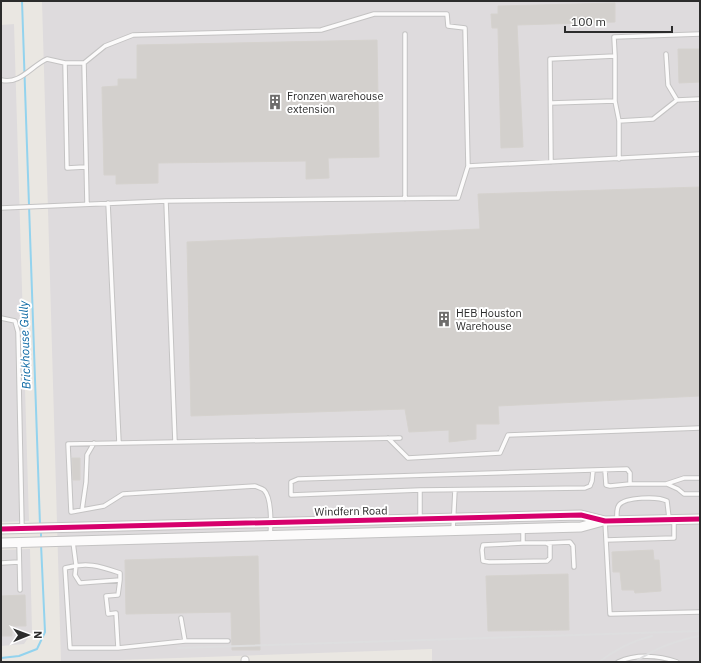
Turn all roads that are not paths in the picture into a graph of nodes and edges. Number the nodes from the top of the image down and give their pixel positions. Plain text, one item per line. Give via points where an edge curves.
1 (405, 34) dead end
2 (700, 34) edge
3 (666, 54) dead end
4 (615, 56) junction
5 (65, 63) junction
6 (84, 63) junction
7 (1, 80) edge
8 (700, 99) edge
9 (677, 100) junction
10 (616, 101) junction
11 (551, 103) junction
12 (619, 121) junction
13 (700, 154) edge
14 (619, 159) junction
15 (551, 162) junction
16 (468, 166) junction
17 (85, 167) junction
18 (405, 199) junction
19 (166, 202) junction
20 (108, 203) junction
21 (87, 204) junction
22 (1, 208) edge
23 (1, 318) edge
24 (700, 428) edge
25 (388, 438) junction
26 (400, 438) dead end
27 (175, 442) junction
28 (94, 443) junction
29 (119, 443) junction
30 (605, 470) junction
31 (592, 471) junction
32 (700, 478) edge
33 (630, 484) junction
34 (666, 484) junction
35 (420, 490) junction
36 (455, 490) junction
37 (700, 494) edge
38 (82, 510) junction
39 (454, 518) junction
40 (420, 519) junction
41 (672, 519) junction
42 (700, 519) edge
43 (605, 521) junction
44 (617, 521) junction
45 (271, 523) junction
46 (26, 528) junction
47 (1, 529) edge
48 (523, 529) junction
49 (453, 531) junction
50 (270, 536) junction
51 (606, 540) junction
52 (73, 541) junction
53 (1, 543) edge
54 (19, 543) junction
55 (546, 543) junction
56 (523, 544) junction
57 (19, 562) junction
58 (1, 563) edge
59 (76, 565) junction
60 (574, 567) dead end
61 (120, 580) junction
62 (20, 590) dead end
63 (700, 612) edge
64 (181, 618) dead end
65 (185, 641) junction
66 (228, 641) dead end
67 (118, 648) junction
68 (618, 662) edge
69 (677, 662) edge

1 - 18 lane
2 - 4 lane via 614,36
3 - 9 lane via 668,85
4 - 10 lane
4 - 11 lane via 550,59
5 - 6 lane
5 - 7 lane via 47,59 18,79
5 - 17 lane via 67,168
6 - 16 lane via 105,46 133,35 321,30 374,14 447,14 448,26 465,28
6 - 17 lane
8 - 9 lane
9 - 12 lane via 653,120
10 - 11 lane
10 - 12 lane
11 - 15 lane
12 - 14 lane
13 - 14 lane
14 - 15 lane
15 - 16 lane
16 - 18 lane via 458,198
17 - 21 lane
18 - 19 lane
19 - 20 lane
19 - 27 lane
20 - 21 lane
20 - 29 lane
21 - 22 lane
23 - 46 lane via 15,321 18,332
24 - 25 lane via 508,435 500,453 408,458
25 - 26 lane
25 - 27 lane
27 - 29 lane
28 - 29 lane
28 - 38 lane via 86,455
28 - 38 lane via 68,444 72,512
30 - 31 lane
30 - 33 lane via 627,469 630,473
30 - 33 lane via 606,485
31 - 35 lane via 298,478 291,482 291,495
31 - 36 lane via 590,486 585,488
32 - 34 lane via 684,478
33 - 34 lane
34 - 37 lane via 684,494
35 - 36 lane
35 - 40 lane
36 - 39 lane
38 - 45 lane via 104,506 124,494 255,486 264,490
39 - 40 street, Windfern Road
39 - 43 street, Windfern Road via 581,515
39 - 49 lane
40 - 45 street, Windfern Road
41 - 42 street, Windfern Road
41 - 44 street, Windfern Road
41 - 44 lane via 667,501 658,498 626,500 617,510
41 - 51 lane via 674,538
43 - 44 street, Windfern Road
43 - 48 street, Windfern Road via 581,527
43 - 51 lane
45 - 46 street, Windfern Road
45 - 50 lane
46 - 47 street, Windfern Road
46 - 54 street
48 - 49 street, Windfern Road
48 - 56 lane
49 - 50 street, Windfern Road
50 - 52 street, Windfern Road
51 - 63 lane via 610,614
52 - 54 street, Windfern Road
52 - 59 lane
53 - 54 street, Windfern Road
54 - 57 lane
55 - 56 lane
55 - 56 lane via 550,545 550,558 546,561 483,561 483,545
55 - 60 lane via 570,542 573,546
57 - 58 lane
57 - 62 lane
59 - 61 lane via 96,565 120,574
59 - 61 lane via 75,575 80,583
59 - 67 lane via 65,568 70,648
61 - 67 lane via 118,595 106,596 108,614 116,613
64 - 65 lane
65 - 66 lane
65 - 67 lane
68 - 69 lane via 643,656 663,657

